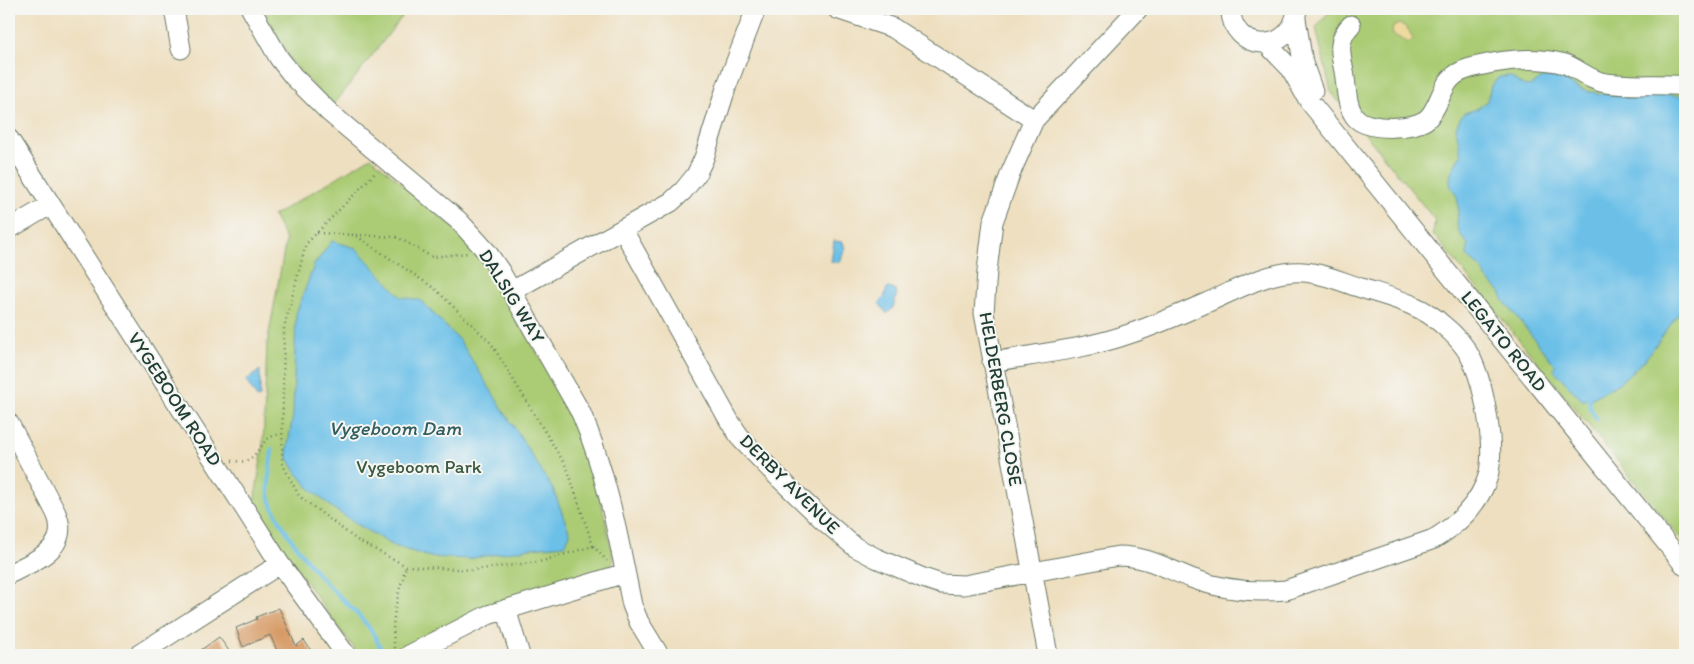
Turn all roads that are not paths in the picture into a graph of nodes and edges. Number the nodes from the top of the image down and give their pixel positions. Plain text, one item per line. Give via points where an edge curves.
1 (174, 9) edge
2 (251, 9) edge
3 (756, 9) edge
4 (837, 9) edge
5 (1138, 9) edge
6 (1230, 10) edge
7 (1297, 14) edge
8 (1351, 25) dead end
9 (1266, 44) junction
10 (181, 49) dead end
11 (1685, 86) edge
12 (1322, 117) junction
13 (1034, 120) junction
14 (9, 140) edge
15 (50, 204) junction
16 (9, 229) edge
17 (623, 230) junction
18 (512, 291) junction
19 (992, 362) junction
20 (9, 423) edge
21 (280, 564) junction
22 (1685, 566) edge
23 (625, 573) junction
24 (1033, 573) junction
25 (9, 574) edge
26 (506, 609) junction
27 (139, 655) edge
28 (346, 655) edge
29 (410, 655) edge
30 (520, 655) edge
31 (659, 655) edge
32 (1048, 655) edge

1 - 10 street
2 - 18 street, DALSIG WAY via 293,76 330,113 459,221 487,252
3 - 17 street via 696,175 670,202
4 - 13 street via 892,28
5 - 13 street, HELDERBERG CLOSE
6 - 9 street via 1236,28 1247,39
7 - 9 street via 1292,29 1285,36
7 - 12 street, LEGATO ROAD via 1303,63
8 - 11 street via 1343,34 1340,46 1348,102 1356,118 1378,126 1399,127 1427,119 1446,84 1459,72 1513,60 1562,64 1604,83
9 - 12 street, LEGATO ROAD via 1291,69 1308,101
12 - 22 street, LEGATO ROAD
13 - 19 street, HELDERBERG CLOSE via 1010,172 993,222 984,313
14 - 15 street, VYGEBOOM ROAD
15 - 16 street
15 - 21 street, VYGEBOOM ROAD
17 - 18 street
17 - 24 street, DERBY AVENUE via 738,434 823,520 856,547 876,558 941,584 964,585
18 - 23 street, DALSIG WAY via 590,434
19 - 24 street, HELDERBERG CLOSE
19 - 24 street, DERBY AVENUE via 1127,335 1275,276 1300,272 1319,274 1424,310 1443,324 1469,356 1478,377 1487,420 1491,444 1487,481 1476,501 1449,530 1434,539 1286,590 1268,592 1220,588 1134,556 1118,556
20 - 25 street via 60,526 59,538 52,549
21 - 27 street
21 - 28 street, VYGEBOOM ROAD
23 - 26 street
23 - 31 street, DALSIG WAY via 635,613
24 - 32 street, HELDERBERG CLOSE
26 - 29 street
26 - 30 street

